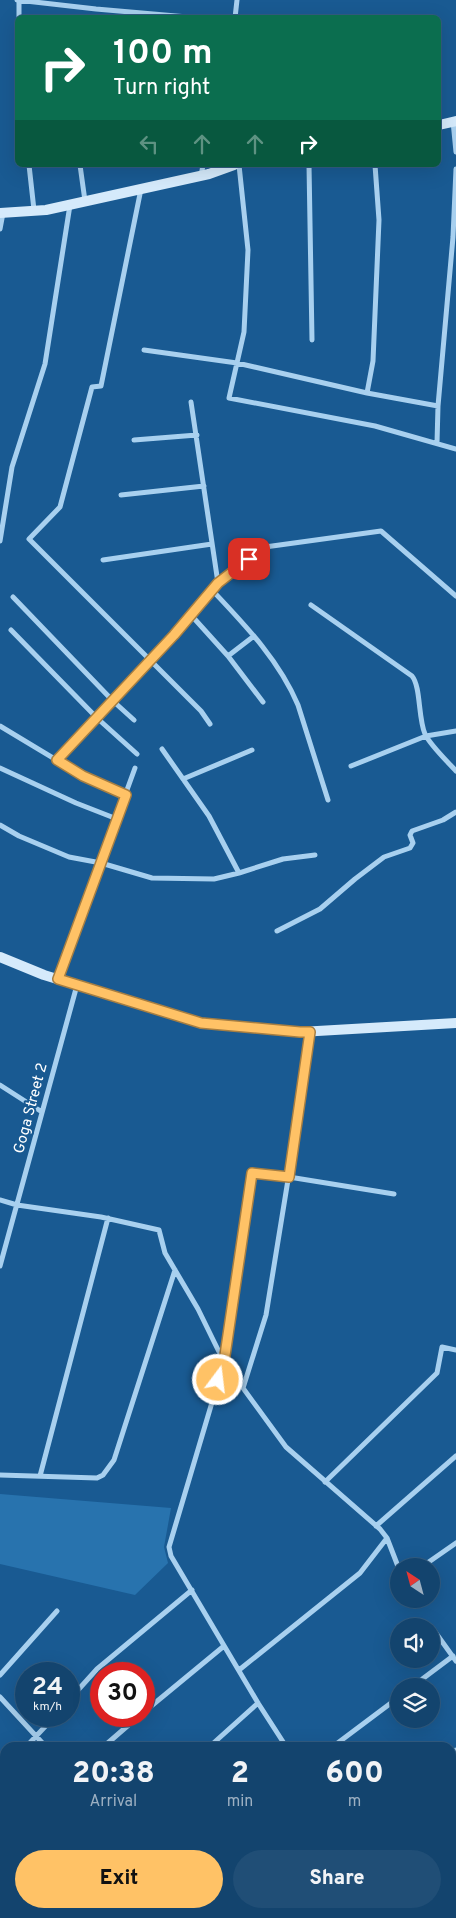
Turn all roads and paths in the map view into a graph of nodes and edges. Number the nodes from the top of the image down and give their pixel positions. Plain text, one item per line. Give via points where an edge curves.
1 (18, 0) edge
2 (237, 0) edge
3 (18, 15) edge
4 (165, 15) edge
5 (235, 15) edge
6 (454, 121) edge
7 (441, 124) edge
8 (456, 152) edge
9 (29, 167) edge
10 (80, 167) edge
11 (203, 167) edge
12 (228, 167) edge
13 (239, 167) edge
14 (309, 167) edge
15 (375, 167) edge
16 (456, 169) edge
17 (201, 176) junction
18 (141, 189) junction
19 (85, 201) junction
20 (70, 205) junction
21 (34, 211) junction
22 (2, 213) edge
23 (0, 230) edge
24 (312, 340) dead end
25 (144, 350) dead end
26 (237, 363) junction
27 (367, 393) junction
28 (191, 402) dead end
29 (438, 406) junction
30 (196, 436) junction
31 (134, 440) dead end
32 (437, 443) junction
33 (456, 449) edge
34 (204, 486) junction
35 (121, 496) dead end
36 (3, 508) edge
37 (0, 541) edge
38 (212, 544) junction
39 (103, 560) dead end
40 (218, 583) junction
41 (212, 590) junction
42 (456, 596) edge
43 (13, 597) dead end
44 (311, 605) dead end
45 (191, 616) junction
46 (12, 630) dead end
47 (254, 636) junction
48 (228, 656) junction
49 (150, 661) junction
50 (113, 701) junction
51 (263, 702) dead end
52 (97, 718) junction
53 (134, 720) dead end
54 (210, 724) dead end
55 (0, 726) edge
56 (456, 731) edge
57 (426, 736) junction
58 (162, 749) dead end
59 (252, 750) dead end
60 (137, 754) dead end
61 (57, 760) junction
62 (351, 766) dead end
63 (0, 768) edge
64 (135, 768) dead end
65 (456, 771) edge
66 (183, 780) junction
67 (126, 795) junction
68 (328, 800) dead end
69 (456, 812) edge
70 (117, 819) junction
71 (0, 825) edge
72 (315, 855) dead end
73 (101, 863) junction
74 (239, 873) junction
75 (277, 931) dead end
76 (0, 957) edge
77 (58, 979) junction
78 (77, 985) junction
79 (456, 1023) edge
80 (310, 1032) junction
81 (0, 1085) edge
82 (42, 1112) junction
83 (289, 1177) junction
84 (394, 1194) dead end
85 (0, 1200) edge
86 (17, 1205) junction
87 (108, 1218) junction
88 (0, 1266) edge
89 (175, 1270) junction
90 (456, 1350) edge
91 (224, 1362) junction
92 (243, 1388) junction
93 (456, 1456) edge
94 (0, 1474) edge
95 (40, 1476) junction
96 (325, 1482) junction
97 (376, 1526) junction
98 (387, 1538) junction
99 (456, 1543) edge
100 (395, 1558) edge
101 (434, 1558) edge
102 (192, 1590) junction
103 (57, 1610) dead end
104 (440, 1639) edge
105 (224, 1646) junction
106 (454, 1658) edge
107 (239, 1670) junction
108 (0, 1675) edge
109 (425, 1678) edge
110 (80, 1688) edge
111 (0, 1697) edge
112 (155, 1703) edge
113 (258, 1703) junction
114 (390, 1704) edge
115 (45, 1727) edge
116 (126, 1727) edge
117 (37, 1736) junction
118 (31, 1742) edge
119 (42, 1742) edge
120 (109, 1742) edge
121 (215, 1742) edge
122 (283, 1742) edge
123 (340, 1742) edge

1 - 3 street
1 - 4 street
2 - 5 street
6 - 7 main road
6 - 8 street
9 - 21 street
10 - 19 street
11 - 17 street
12 - 17 main road
13 - 26 street via 248,250 244,332
14 - 24 street
15 - 27 street via 378,229 374,361
16 - 29 street
17 - 18 main road
18 - 19 main road
18 - 49 street via 101,386 92,387 60,507 29,538
19 - 20 main road
20 - 21 main road
20 - 36 street via 45,364 12,468
21 - 22 main road
22 - 23 street
25 - 26 street
26 - 27 street
26 - 32 street via 229,398 375,426
27 - 29 street
28 - 30 street
29 - 32 street
30 - 31 street
30 - 34 street
32 - 33 street
34 - 35 street
34 - 38 street
36 - 37 street
38 - 39 street
38 - 40 street
40 - 41 street
40 - 42 street via 265,547 381,531
41 - 45 street
41 - 47 street
43 - 50 street
44 - 57 street via 412,676 416,681
45 - 48 street
45 - 49 street
46 - 52 street
47 - 48 street
47 - 68 street via 292,690
48 - 51 street
49 - 50 street
49 - 54 street
50 - 52 street
50 - 53 street
52 - 60 street
52 - 61 street
55 - 61 street
56 - 57 street
57 - 62 street
57 - 65 street
58 - 66 street
59 - 66 street
61 - 67 street via 83,776
63 - 70 street
64 - 67 street
66 - 74 street via 209,816
67 - 70 street
69 - 75 street via 412,831 410,848 384,858 320,909
70 - 73 street
71 - 73 street via 69,857
72 - 74 street via 283,859
73 - 74 street via 152,878 214,879
73 - 77 street
76 - 77 main road
77 - 78 main road
78 - 80 main road via 201,1023
78 - 82 street, Goga Street 2
79 - 80 main road
80 - 83 street
81 - 82 street
82 - 86 street, Goga Street 2
83 - 84 street
83 - 91 street via 252,1173
83 - 92 street via 266,1315
85 - 86 street
86 - 87 street
86 - 88 street, Goga Street 2
87 - 89 street via 159,1230 165,1253
87 - 95 street
89 - 91 street
89 - 95 street via 114,1460 97,1478
90 - 96 street via 442,1347 437,1373
91 - 92 street
91 - 102 street via 169,1547
92 - 96 street via 286,1447
93 - 97 street
94 - 95 street
96 - 97 street
97 - 98 street
98 - 100 street
98 - 107 street via 360,1573
99 - 101 street
102 - 105 street
102 - 110 street via 97,1669
103 - 108 street
104 - 106 street
105 - 107 street
105 - 112 street
106 - 109 street
107 - 113 street
111 - 117 street
113 - 121 street
113 - 122 street
114 - 123 street
115 - 117 street
116 - 120 street
117 - 118 street
117 - 119 street

